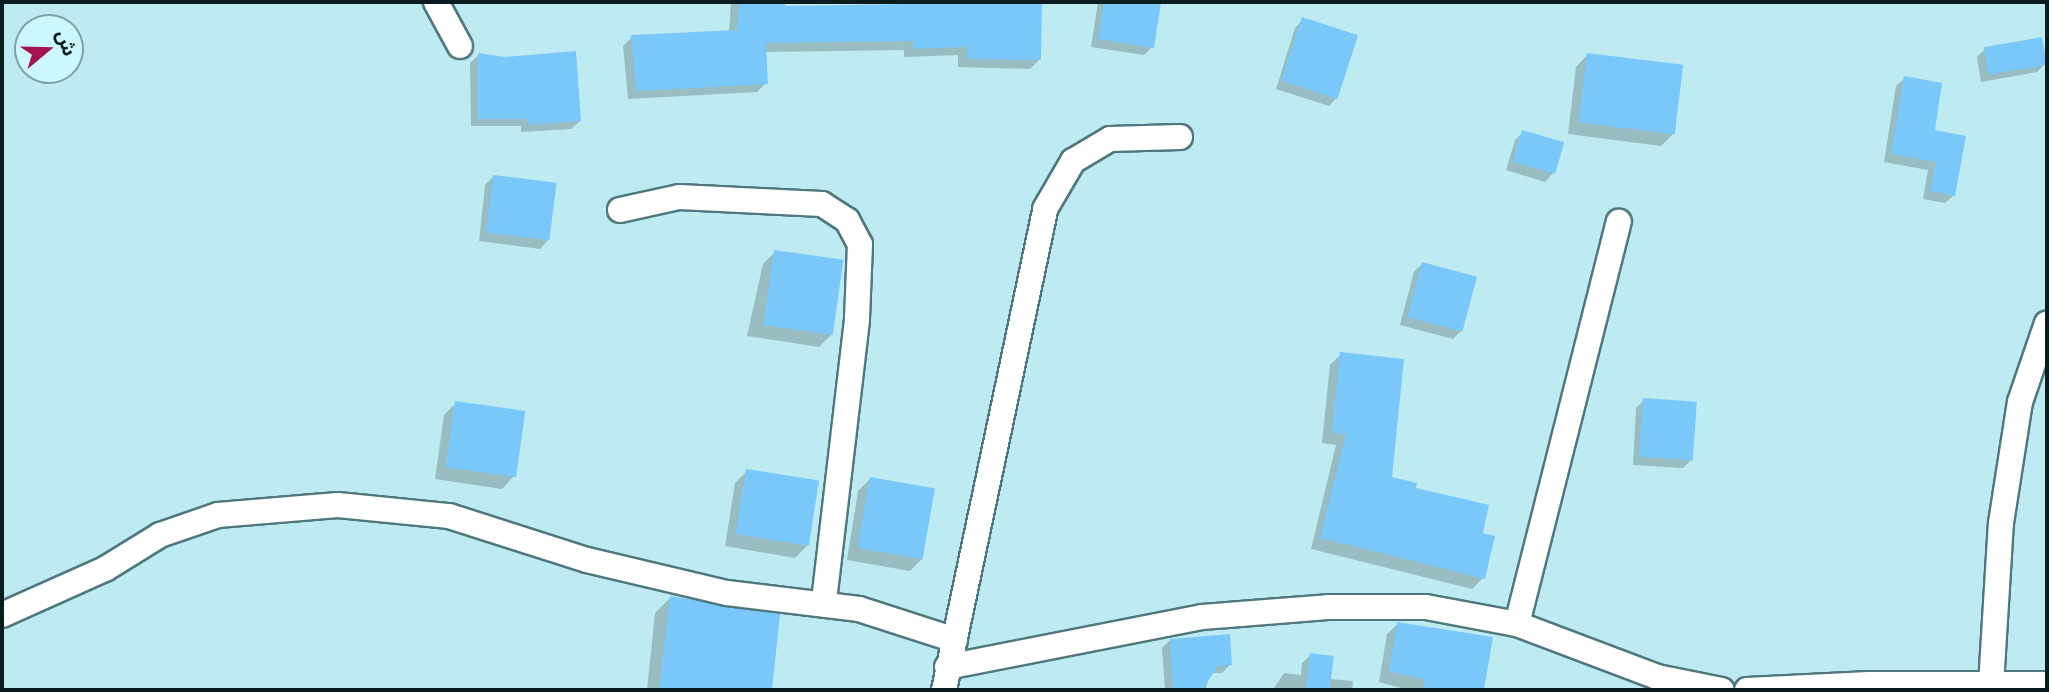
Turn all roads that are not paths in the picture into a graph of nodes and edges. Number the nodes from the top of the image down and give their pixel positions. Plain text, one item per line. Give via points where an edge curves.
1 (436, 2) edge
2 (460, 46) dead end
3 (1180, 137) dead end
4 (620, 210) dead end
5 (1619, 222) dead end
6 (2047, 323) edge
7 (824, 603) junction
8 (2, 615) edge
9 (1517, 624) junction
10 (955, 640) junction
11 (946, 678) edge
12 (2047, 684) edge
13 (1991, 685) junction
14 (1722, 690) edge
15 (1747, 690) edge

1 - 2 street
3 - 10 street via 1110,139 1073,161 1045,209
4 - 7 street via 679,197 822,204 847,220 860,244 857,320
5 - 9 street
6 - 13 street via 2020,402 2001,523
7 - 8 street via 727,593 587,560 449,516 338,505 218,515 160,535 105,569
7 - 10 street via 859,609
9 - 11 street via 1426,607 1328,607 1202,617
9 - 14 street via 1657,677
10 - 11 street
12 - 13 street
13 - 15 street

